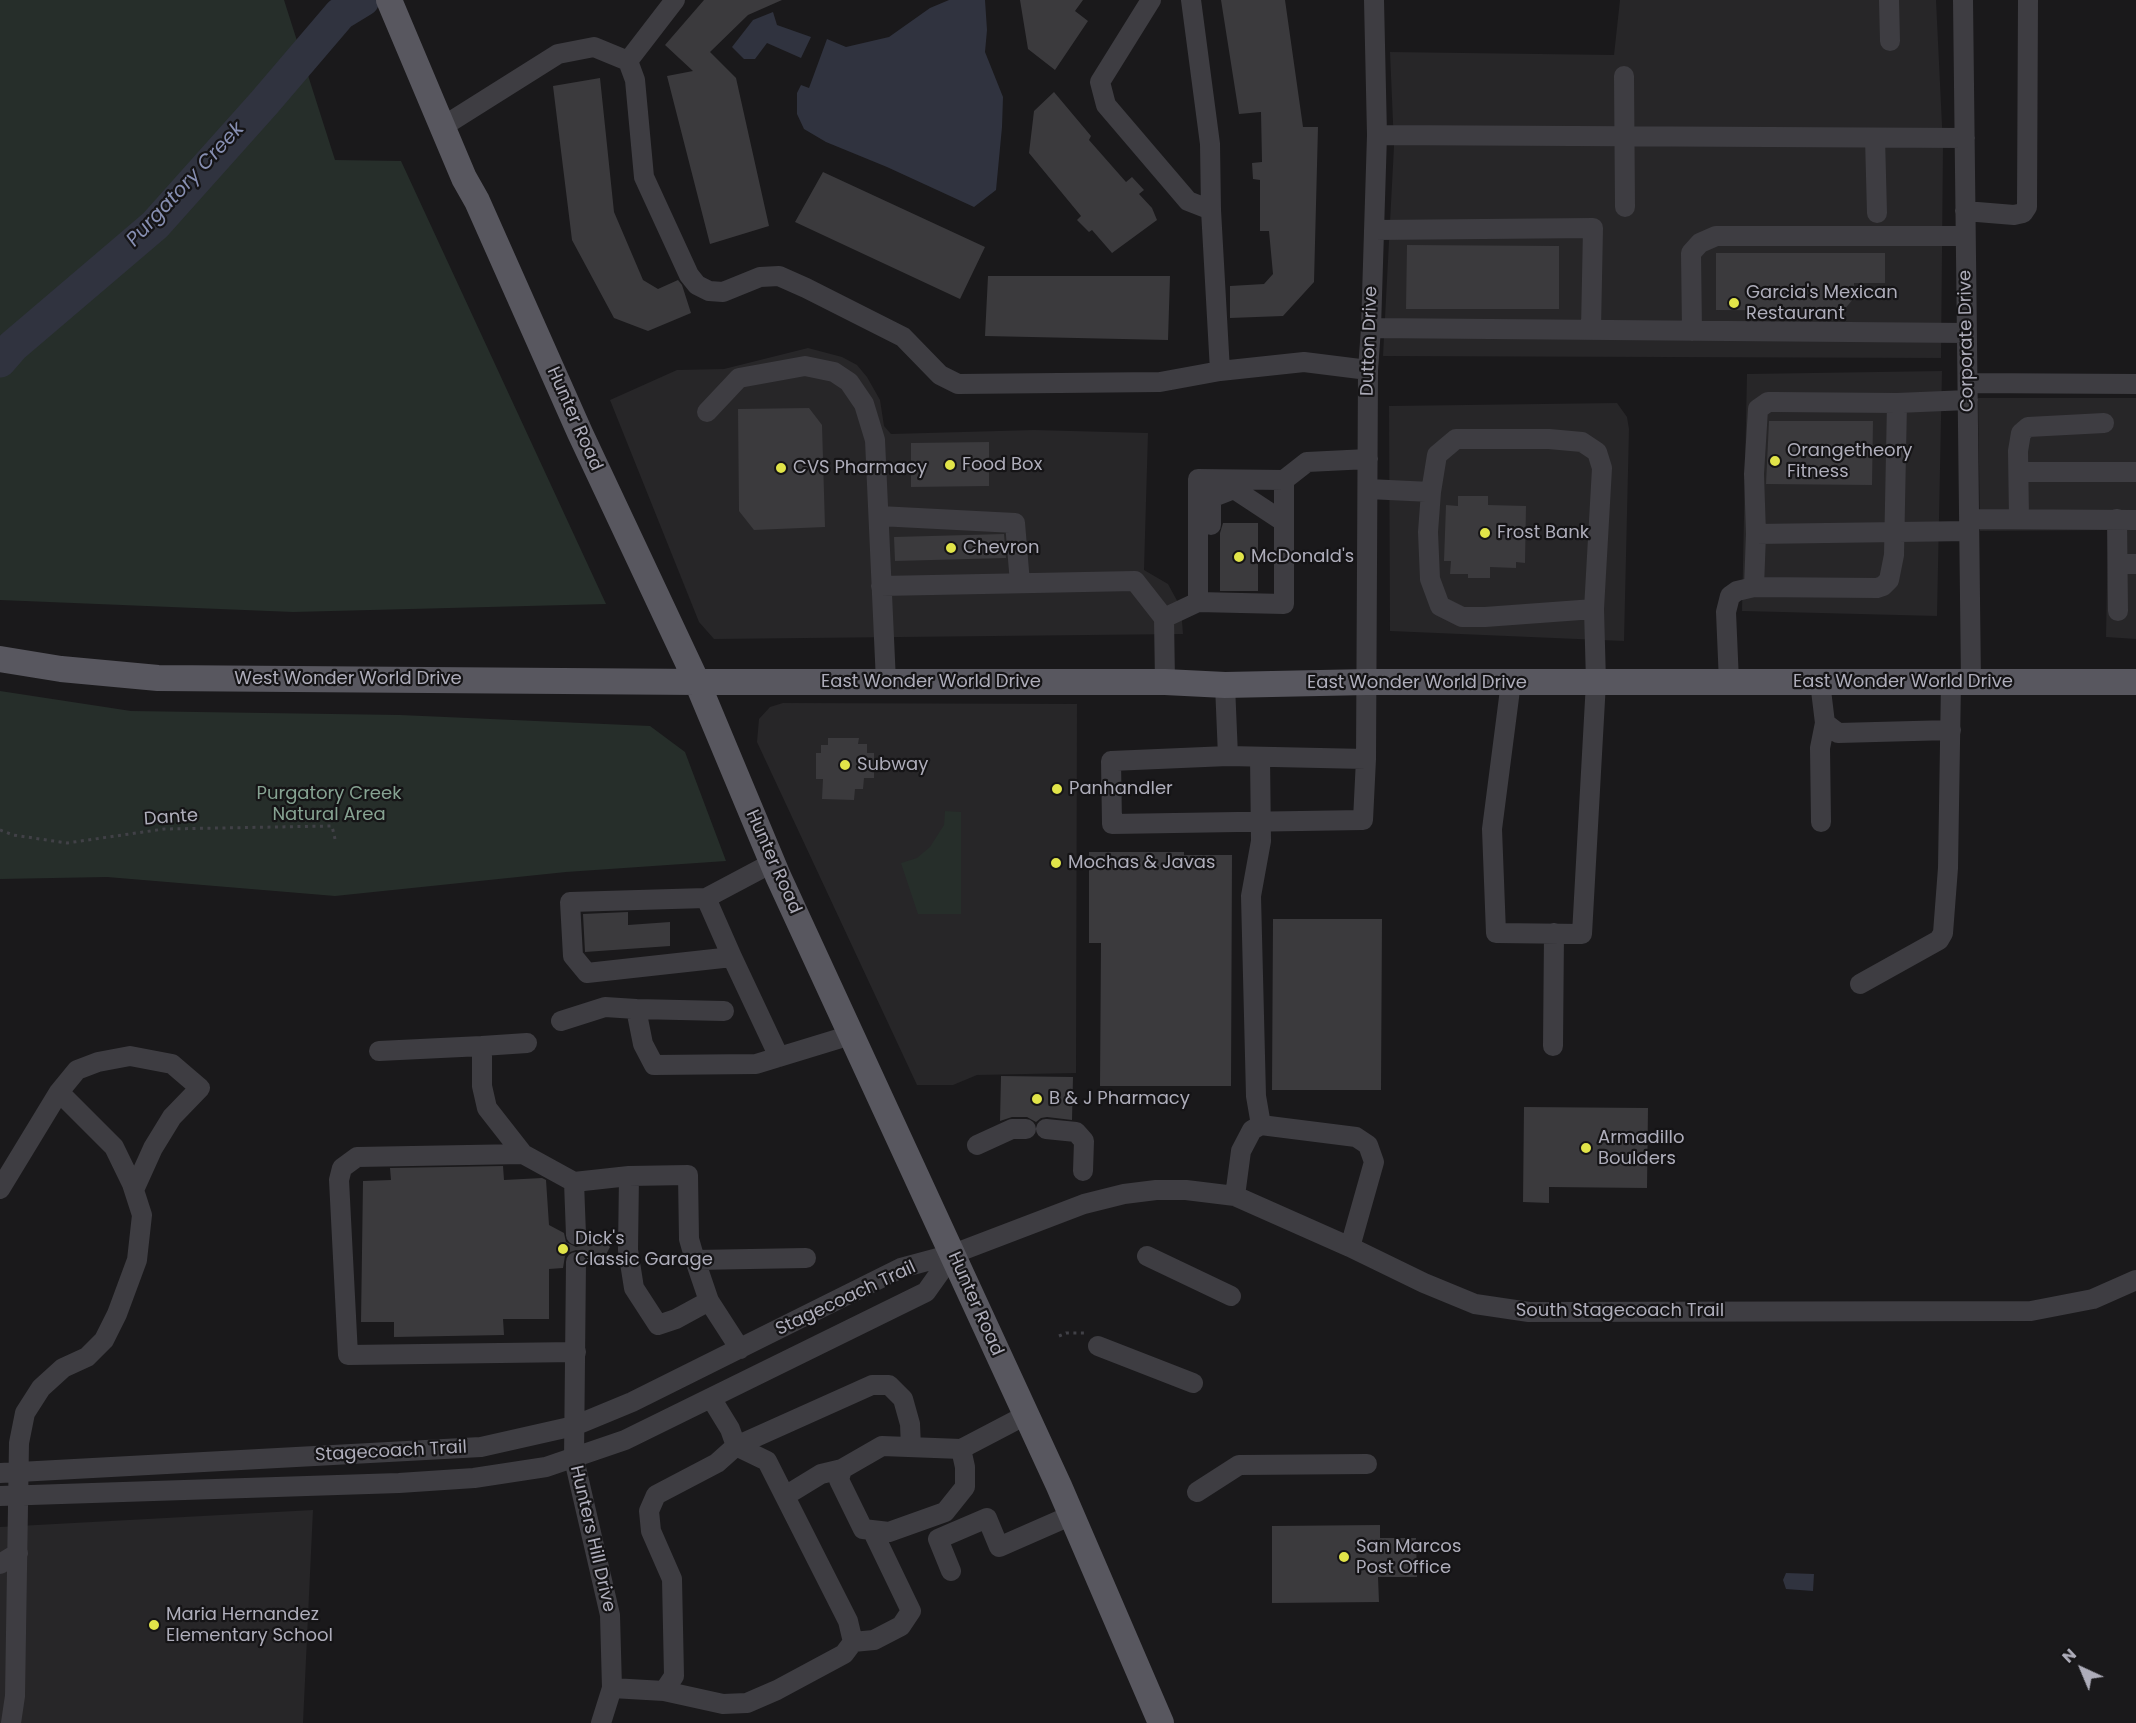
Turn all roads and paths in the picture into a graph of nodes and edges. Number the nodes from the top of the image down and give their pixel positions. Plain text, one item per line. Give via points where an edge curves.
1 (389, 0) edge
2 (675, 0) edge
3 (1151, 0) edge
4 (1191, 0) edge
5 (1374, 0) edge
6 (1889, 0) edge
7 (1963, 0) edge
8 (2028, 0) edge
9 (1890, 41) dead end
10 (628, 61) junction
11 (1624, 76) dead end
12 (442, 127) junction
13 (1377, 135) junction
14 (1626, 135) junction
15 (1875, 138) junction
16 (1965, 138) junction
17 (1625, 207) dead end
18 (1211, 210) junction
19 (1965, 212) junction
20 (1876, 213) dead end
21 (1374, 230) junction
22 (1965, 236) junction
23 (1371, 328) junction
24 (1591, 329) junction
25 (1692, 331) junction
26 (1967, 333) junction
27 (1368, 370) junction
28 (1220, 371) junction
29 (2136, 384) edge
30 (1968, 392) junction
31 (1897, 403) junction
32 (707, 412) dead end
33 (2104, 423) dead end
34 (1368, 459) junction
35 (2136, 471) edge
36 (2019, 472) junction
37 (1284, 480) junction
38 (1368, 489) junction
39 (1431, 492) junction
40 (879, 516) junction
41 (2019, 518) junction
42 (2126, 519) edge
43 (1284, 522) junction
44 (1969, 525) junction
45 (1895, 532) junction
46 (1756, 534) junction
47 (2127, 564) edge
48 (1198, 570) junction
49 (1020, 583) junction
50 (881, 586) junction
51 (1754, 587) junction
52 (1197, 602) junction
53 (1594, 609) junction
54 (2118, 611) dead end
55 (1164, 618) junction
56 (0, 659) edge
57 (697, 682) junction
58 (886, 682) junction
59 (1165, 682) junction
60 (1367, 682) junction
61 (1510, 682) junction
62 (1596, 682) junction
63 (1729, 682) junction
64 (1820, 682) junction
65 (1961, 682) junction
66 (2136, 682) edge
67 (1225, 685) junction
68 (1825, 723) junction
69 (1951, 730) junction
70 (1228, 756) junction
71 (1260, 757) junction
72 (1366, 759) junction
73 (1261, 821) junction
74 (1821, 822) dead end
75 (0, 830) edge
76 (335, 839) dead end
77 (772, 863) junction
78 (706, 898) junction
79 (1554, 933) junction
80 (732, 957) junction
81 (1860, 984) dead end
82 (636, 1009) junction
83 (724, 1011) dead end
84 (561, 1021) dead end
85 (850, 1035) junction
86 (527, 1043) dead end
87 (482, 1046) junction
88 (1552, 1046) dead end
89 (379, 1052) dead end
90 (779, 1057) junction
91 (59, 1092) junction
92 (1261, 1125) junction
93 (1026, 1129) dead end
94 (1046, 1129) dead end
95 (977, 1145) dead end
96 (523, 1154) junction
97 (1083, 1171) dead end
98 (629, 1176) junction
99 (574, 1182) junction
100 (0, 1189) edge
101 (134, 1190) junction
102 (1235, 1196) junction
103 (576, 1235) dead end
104 (1350, 1247) junction
105 (953, 1254) junction
106 (1148, 1256) dead end
107 (806, 1258) dead end
108 (694, 1260) junction
109 (576, 1262) dead end
110 (2136, 1280) edge
111 (1231, 1296) dead end
112 (709, 1301) junction
113 (1059, 1336) dead end
114 (1096, 1340) joint
115 (741, 1349) junction
116 (576, 1352) junction
117 (1193, 1383) dead end
118 (711, 1398) junction
119 (1026, 1415) junction
120 (574, 1426) junction
121 (736, 1446) junction
122 (910, 1447) junction
123 (961, 1449) junction
124 (574, 1459) junction
125 (1367, 1464) dead end
126 (842, 1469) junction
127 (9, 1473) edge
128 (1197, 1492) dead end
129 (10, 1496) edge
130 (784, 1496) junction
131 (1072, 1515) junction
132 (872, 1530) junction
133 (18, 1553) junction
134 (0, 1564) edge
135 (951, 1571) dead end
136 (853, 1642) junction
137 (612, 1688) junction
138 (664, 1691) junction
139 (11, 1723) edge
140 (601, 1723) edge
141 (1161, 1723) edge

1 - 12 main road, Hunter Road
2 - 10 street
3 - 18 street via 1100,82 1106,105 1188,201
4 - 18 street via 1210,144
5 - 13 street, Dutton Drive
6 - 9 street
7 - 16 street, Corporate Drive
8 - 19 street via 2027,207 2023,213 2014,215
10 - 12 street via 594,47 558,54
10 - 28 street via 635,80 644,177 689,275 709,291 723,292 760,277 779,276 903,337 940,375 958,384 1160,382
11 - 14 street
12 - 57 main road, Hunter Road
13 - 14 street
13 - 21 street, Dutton Drive
14 - 15 street
14 - 17 street
15 - 16 street
15 - 20 street
16 - 19 street, Corporate Drive
18 - 28 street
19 - 22 street, Corporate Drive
21 - 23 street, Dutton Drive
21 - 24 street via 1593,228
22 - 25 street via 1716,236 1700,243 1691,253
22 - 26 street, Corporate Drive
23 - 24 street
23 - 27 street, Dutton Drive
24 - 25 street
25 - 26 street
26 - 30 street, Corporate Drive
27 - 28 street via 1304,362
27 - 34 street, Dutton Drive
29 - 30 street
30 - 31 street
30 - 44 street, Corporate Drive
31 - 45 street
31 - 46 street via 1768,402 1758,409
32 - 40 street via 740,378 805,366 834,372 849,382 864,404 875,440
33 - 36 street via 2028,427 2019,440
34 - 37 street via 1307,462
34 - 38 street, Dutton Drive
35 - 36 street
36 - 41 street
37 - 43 street
37 - 48 street via 1198,479
38 - 39 street
38 - 60 street, Dutton Drive
39 - 53 street via 1430,579 1440,606 1462,617
39 - 53 street via 1437,455 1456,439 1582,442 1597,452 1602,468
40 - 49 street via 1015,523
40 - 50 street
41 - 42 street
41 - 44 street
42 - 47 street
43 - 48 street via 1234,489 1211,498 1211,556
43 - 52 street via 1284,603
44 - 45 street
44 - 65 street, Corporate Drive
45 - 46 street
45 - 51 street via 1889,580 1883,586
46 - 51 street
47 - 54 street
48 - 52 street
49 - 50 street
49 - 55 street via 1135,581
50 - 58 street
51 - 63 street via 1730,596 1726,612
52 - 55 street
53 - 62 street
55 - 59 street
56 - 57 main road, West Wonder World Drive via 158,678
57 - 58 main road, East Wonder World Drive
57 - 77 main road, Hunter Road
58 - 59 main road, East Wonder World Drive
59 - 67 main road, East Wonder World Drive
60 - 61 main road, East Wonder World Drive
60 - 67 main road, East Wonder World Drive
60 - 72 street, Dutton Drive
61 - 62 main road, East Wonder World Drive
61 - 79 street via 1492,829 1496,933
62 - 63 main road, East Wonder World Drive
62 - 79 street via 1582,934
63 - 64 main road, East Wonder World Drive
64 - 65 main road, East Wonder World Drive
64 - 68 street
65 - 66 main road, East Wonder World Drive
65 - 69 street, Corporate Drive
67 - 70 street
68 - 69 street via 1838,733
68 - 74 street via 1820,748
69 - 81 street, Corporate Drive via 1943,933 1938,940
70 - 71 street
70 - 73 street via 1111,761 1112,824
71 - 72 street
71 - 73 street
72 - 73 street, Dutton Drive via 1363,820
73 - 92 street via 1251,896 1256,1096
75 - 76 path, Dante via 67,843 164,830 332,826
77 - 78 street
77 - 85 main road, Hunter Road
78 - 80 street
78 - 80 street via 570,902 573,956 587,973
79 - 88 street
80 - 90 street
82 - 83 street
82 - 84 street via 604,1007
82 - 90 street via 643,1044 654,1065 756,1064
85 - 90 street
85 - 105 main road, Hunter Road
86 - 87 street
87 - 89 street
87 - 96 street via 482,1086 487,1108
91 - 100 street
91 - 101 street via 114,1147
91 - 101 street via 77,1070 130,1056 172,1064 200,1088 172,1117
92 - 102 street via 1252,1130 1241,1151
92 - 104 street via 1356,1137 1368,1145 1374,1162
93 - 95 street via 1012,1130
94 - 97 street via 1076,1132 1084,1141
96 - 99 street
96 - 116 street via 357,1157 342,1168 339,1180 348,1355
98 - 99 street
98 - 108 street via 688,1175 688,1239
98 - 112 street via 628,1250 634,1288 658,1325
99 - 103 street
101 - 127 street via 142,1215 137,1260 117,1314 104,1340 87,1357 63,1368 41,1388 25,1413
102 - 104 street, South Stagecoach Trail
102 - 105 street, South Stagecoach Trail via 1186,1190 1124,1194 1084,1204
104 - 110 street, South Stagecoach Trail via 1475,1304 1529,1312 2031,1311 2093,1299
105 - 115 street, Stagecoach Trail via 902,1268
105 - 118 street, Stagecoach Trail via 926,1292
105 - 119 main road, Hunter Road
106 - 111 street
107 - 108 street
108 - 112 street
109 - 116 street, Hunters Hill Drive
112 - 115 street
113 - 114 path via 1066,1333
114 - 117 street
115 - 120 street, Stagecoach Trail
116 - 120 street, Hunters Hill Drive
118 - 121 street
118 - 124 street, Stagecoach Trail via 625,1440
119 - 123 street
119 - 131 main road, Hunter Road
120 - 124 street, Hunters Hill Drive
120 - 127 street, Stagecoach Trail via 481,1447
121 - 122 street via 872,1384 889,1385 903,1399 910,1424
121 - 130 street via 767,1461
121 - 138 street via 717,1463 656,1495 649,1511 651,1531 672,1579 674,1676
122 - 123 street
122 - 126 street via 882,1446
123 - 132 street via 965,1487 945,1512 889,1532
124 - 129 street, Stagecoach Trail via 474,1479
124 - 137 street, Hunters Hill Drive via 610,1615
125 - 128 street via 1239,1465
126 - 130 street via 821,1474
126 - 132 street via 839,1480 863,1529
127 - 129 street
129 - 133 street
130 - 136 street via 848,1621
131 - 135 street via 999,1546 987,1518 938,1539
131 - 141 main road, Hunter Road
132 - 136 street via 910,1611 901,1626 874,1640
133 - 134 street
133 - 139 street
136 - 138 street via 844,1654 747,1703 723,1704
137 - 138 street
137 - 140 street, Hunters Hill Drive

